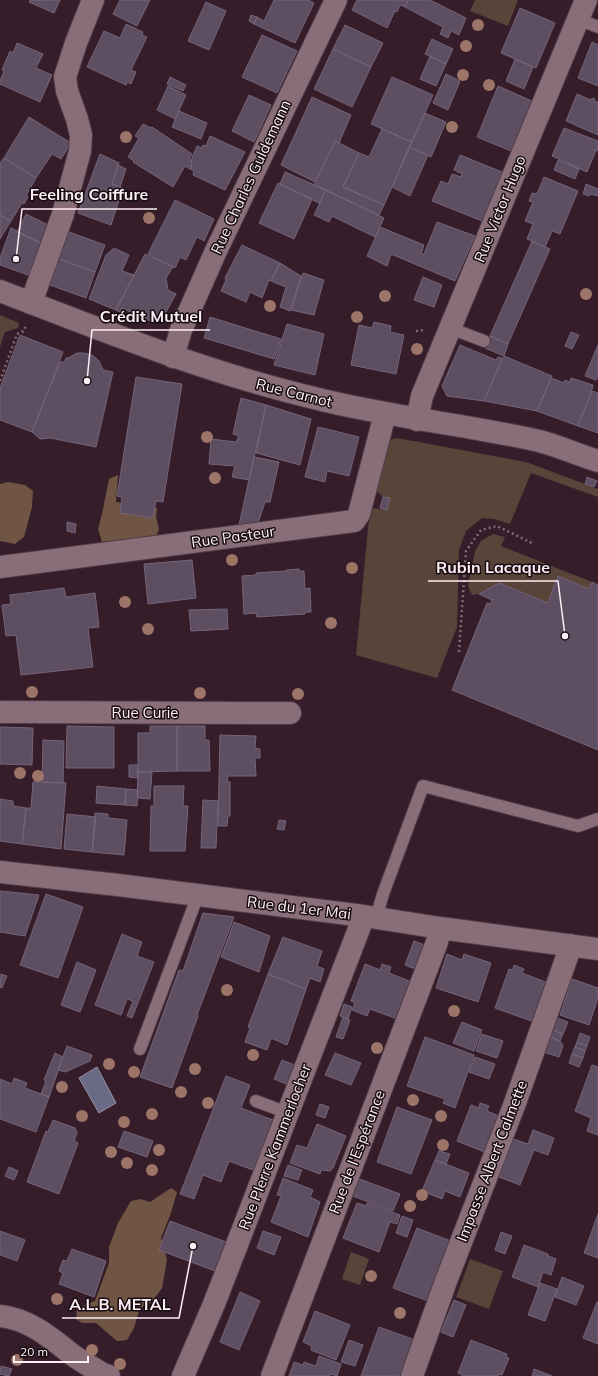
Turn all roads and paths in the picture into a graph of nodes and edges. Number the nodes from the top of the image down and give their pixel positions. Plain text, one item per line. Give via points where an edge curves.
1 (93, 0) edge
2 (336, 0) edge
3 (582, 10) edge
4 (598, 27) edge
5 (0, 291) edge
6 (29, 312) junction
7 (450, 328) junction
8 (484, 341) dead end
9 (172, 357) junction
10 (0, 381) edge
11 (385, 414) junction
12 (417, 420) junction
13 (598, 461) edge
14 (534, 544) dead end
15 (0, 567) edge
16 (459, 652) dead end
17 (0, 712) edge
18 (290, 713) dead end
19 (598, 819) edge
20 (0, 872) edge
21 (198, 895) junction
22 (370, 917) junction
23 (440, 928) junction
24 (570, 945) junction
25 (598, 949) edge
26 (140, 1049) dead end
27 (256, 1101) dead end
28 (288, 1113) junction
29 (0, 1315) edge
30 (109, 1376) edge
31 (183, 1376) edge
32 (272, 1376) edge
33 (412, 1376) edge

1 - 6 street via 65,77 81,135 80,151 63,214
2 - 9 street, Rue Charles Guldemann via 216,253 181,330
3 - 4 lane
3 - 7 street, Rue Victor Hugo
5 - 6 street, Rue Carnot
6 - 9 street, Rue Carnot via 104,332
6 - 10 path via 24,331 17,334
7 - 8 lane
7 - 12 street, Rue Victor Hugo via 422,396
9 - 11 street, Rue Carnot via 269,387
11 - 12 street, Rue Carnot
11 - 15 street, Rue Pasteur via 359,514 354,521
12 - 13 street, Rue Carnot via 540,442
14 - 16 path via 497,526 481,530 466,552
17 - 18 street, Rue Curie
19 - 22 lane via 578,826 423,786 383,894
20 - 21 street, Rue du 1er Mai
21 - 22 street, Rue du 1er Mai
21 - 26 lane
22 - 23 street, Rue du 1er Mai
22 - 28 street, Rue PIerre Kammerlocher
23 - 24 street, Rue du 1er Mai
23 - 32 street, Rue de l'Espérance via 434,950
24 - 25 street, Rue du 1er Mai
24 - 33 street, Impasse Albert Calmette via 515,1103
27 - 28 lane
28 - 31 street, Rue PIerre Kammerlocher via 214,1304
29 - 30 street via 37,1328 70,1353

